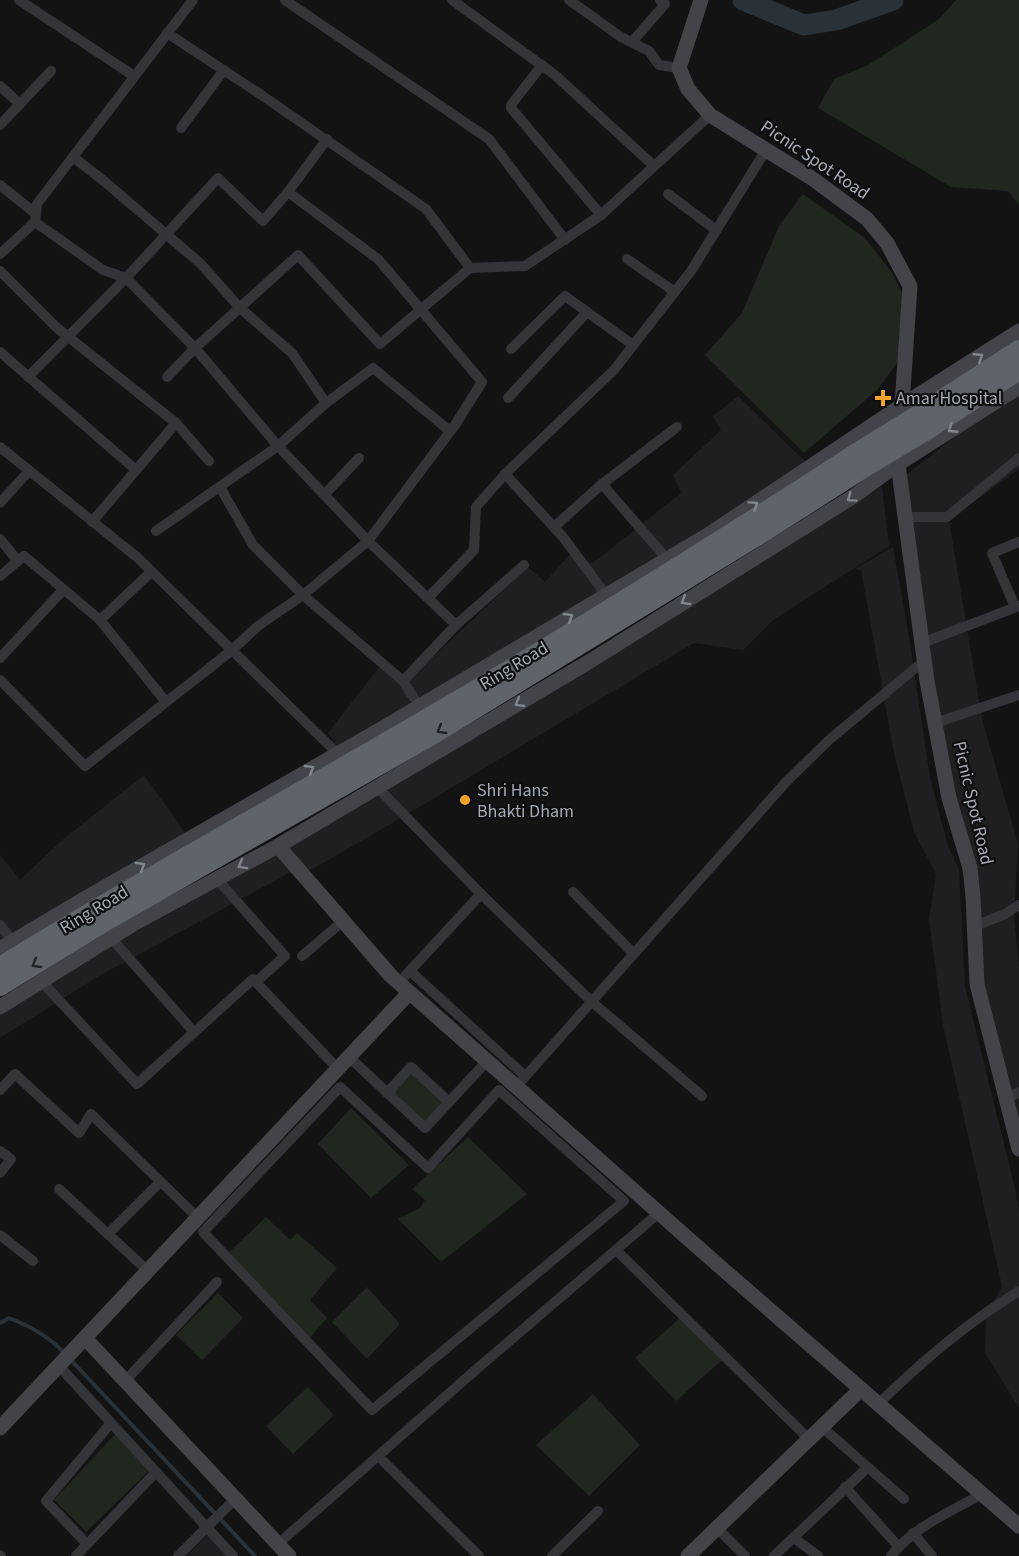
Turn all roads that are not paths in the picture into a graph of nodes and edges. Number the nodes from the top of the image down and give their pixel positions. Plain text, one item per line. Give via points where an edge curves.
1 (19, 0) edge
2 (285, 0) edge
3 (452, 0) edge
4 (569, 0) edge
5 (660, 0) edge
6 (701, 0) edge
7 (191, 1) edge
8 (167, 33) junction
9 (632, 42) junction
10 (542, 66) junction
11 (679, 68) junction
12 (224, 70) junction
13 (51, 71) dead end
14 (134, 76) junction
15 (0, 86) edge
16 (20, 104) junction
17 (710, 115) junction
18 (0, 125) edge
19 (181, 128) dead end
20 (327, 139) junction
21 (766, 150) junction
22 (73, 157) junction
23 (654, 166) junction
24 (0, 185) edge
25 (288, 192) junction
26 (668, 194) dead end
27 (601, 215) junction
28 (36, 218) junction
29 (716, 230) junction
30 (165, 236) junction
31 (565, 240) junction
32 (0, 254) edge
33 (627, 259) dead end
34 (470, 268) junction
35 (0, 271) edge
36 (126, 278) junction
37 (675, 292) junction
38 (240, 308) junction
39 (421, 309) junction
40 (586, 312) junction
41 (1019, 330) edge
42 (68, 336) junction
43 (633, 345) junction
44 (195, 348) junction
45 (511, 350) dead end
46 (1019, 350) edge
47 (0, 352) edge
48 (1019, 370) edge
49 (167, 377) dead end
50 (28, 378) junction
51 (1019, 387) edge
52 (508, 398) dead end
53 (326, 403) junction
54 (901, 406) junction
55 (176, 423) junction
56 (677, 427) dead end
57 (450, 432) junction
58 (278, 446) junction
59 (0, 447) edge
60 (359, 458) dead end
61 (1019, 459) edge
62 (861, 460) junction
63 (209, 461) dead end
64 (898, 464) junction
65 (136, 470) junction
66 (29, 471) junction
67 (505, 474) junction
68 (602, 484) junction
69 (220, 488) junction
70 (324, 495) junction
71 (0, 503) edge
72 (906, 517) junction
73 (92, 522) junction
74 (554, 527) junction
75 (156, 531) dead end
76 (0, 538) edge
77 (368, 541) junction
78 (1019, 542) edge
79 (667, 559) junction
80 (18, 561) junction
81 (524, 565) dead end
82 (151, 572) junction
83 (0, 576) edge
84 (63, 590) junction
85 (303, 595) junction
86 (606, 595) junction
87 (428, 598) junction
88 (1017, 606) edge
89 (100, 620) junction
90 (456, 625) junction
91 (922, 644) junction
92 (231, 651) junction
93 (0, 658) edge
94 (925, 660) junction
95 (0, 680) edge
96 (403, 681) junction
97 (1019, 695) edge
98 (166, 702) junction
99 (419, 706) junction
100 (935, 723) junction
101 (338, 753) junction
102 (377, 787) junction
103 (278, 846) junction
104 (217, 879) junction
105 (573, 892) dead end
106 (482, 894) junction
107 (1019, 905) edge
108 (343, 921) junction
109 (0, 925) edge
110 (975, 926) junction
111 (111, 938) junction
112 (6, 945) edge
113 (633, 953) junction
114 (302, 956) dead end
115 (0, 967) edge
116 (410, 971) junction
117 (41, 981) junction
118 (256, 982) junction
119 (0, 986) edge
120 (404, 988) junction
121 (591, 1001) junction
122 (0, 1007) edge
123 (194, 1032) junction
124 (487, 1061) junction
125 (343, 1063) junction
126 (520, 1081) junction
127 (0, 1090) edge
128 (387, 1093) junction
129 (702, 1096) dead end
130 (1013, 1096) edge
131 (449, 1102) junction
132 (1019, 1149) edge
133 (0, 1151) edge
134 (0, 1173) edge
135 (160, 1182) junction
136 (59, 1189) dead end
137 (659, 1213) junction
138 (201, 1225) junction
139 (108, 1234) junction
140 (0, 1235) edge
141 (616, 1250) junction
142 (33, 1261) dead end
143 (148, 1271) junction
144 (218, 1282) dead end
145 (1019, 1291) edge
146 (85, 1338) junction
147 (65, 1359) junction
148 (125, 1381) junction
149 (861, 1389) junction
150 (878, 1404) junction
151 (110, 1424) junction
152 (822, 1427) junction
153 (0, 1428) edge
154 (810, 1439) junction
155 (378, 1456) junction
156 (867, 1468) junction
157 (156, 1472) junction
158 (845, 1487) junction
159 (982, 1494) junction
160 (235, 1498) junction
161 (904, 1499) dead end
162 (598, 1511) dead end
163 (214, 1520) junction
164 (1019, 1526) edge
165 (717, 1528) junction
166 (913, 1533) junction
167 (794, 1538) junction
168 (87, 1544) junction
169 (278, 1544) junction
170 (898, 1546) junction
171 (76, 1556) edge
172 (178, 1556) edge
173 (234, 1556) edge
174 (289, 1556) edge
175 (479, 1556) edge
176 (552, 1556) edge
177 (688, 1556) edge
178 (745, 1556) edge
179 (774, 1556) edge
180 (818, 1556) edge
181 (891, 1556) edge
182 (932, 1556) edge

1 - 14 street
2 - 31 street via 489,139
3 - 10 street
4 - 9 street
5 - 9 street via 665,4
6 - 11 street
7 - 8 street
8 - 12 street
8 - 14 street
9 - 11 street via 650,51 659,64
10 - 23 street
10 - 27 street via 511,108
11 - 17 street, Picnic Spot Road via 688,89
12 - 19 street
12 - 20 street
13 - 16 street
14 - 22 street
15 - 16 street
16 - 18 street
17 - 21 street, Picnic Spot Road
17 - 23 street
20 - 25 street
20 - 34 street via 426,209
21 - 29 street
21 - 54 street, Picnic Spot Road via 867,219 888,243 910,286
22 - 28 street via 37,204
22 - 30 street
23 - 27 street
24 - 28 street
25 - 30 street via 263,221 218,178
25 - 39 street via 378,259
26 - 29 street
27 - 31 street
28 - 32 street
28 - 36 street via 103,270
29 - 37 street
30 - 36 street
30 - 38 street via 201,264
31 - 34 street via 525,266
33 - 37 street
34 - 39 street
35 - 42 street
36 - 42 street
36 - 44 street
37 - 43 street
38 - 39 street via 298,255 380,344
38 - 44 street
38 - 53 street via 292,353
39 - 57 street via 482,382
40 - 43 street
40 - 45 street via 565,296
40 - 52 street
54 -> 41 street
42 - 50 street
42 - 55 street
43 - 67 street via 614,370
44 - 49 street
44 - 58 street
46 - 62 highway, Ring Road, bridge
47 - 50 street
48 - 62 highway, Ring Road, bridge
50 - 65 street
51 -> 64 street
53 - 57 street via 373,368
53 - 58 street
54 - 62 street
54 - 64 street, Picnic Spot Road
55 - 63 street
55 - 65 street
56 - 68 street
57 - 77 street
58 - 69 street
58 - 70 street
59 - 66 street
60 - 70 street
61 - 72 street via 947,517
62 - 64 street
79 -> 62 street via 733,519
62 -> 102 street via 854,496 587,663
62 - 115 highway, Ring Road
62 -> 119 highway, Ring Road via 765,531 432,735
64 - 72 street, Picnic Spot Road
65 - 73 street
66 - 71 street
66 - 73 street
67 - 74 street
67 - 87 street via 476,507 474,550
68 - 74 street
68 - 79 street
69 - 75 street
69 - 85 street via 253,545
70 - 77 street
72 - 91 street, Picnic Spot Road
73 - 82 street
74 - 86 street
76 - 80 street
77 - 85 street
77 - 87 street
78 - 88 street via 992,553
79 - 86 street
80 - 83 street
80 - 84 street via 24,556
81 - 90 street
82 - 89 street
82 - 92 street
84 - 89 street
84 - 93 street
85 - 92 street via 258,626
85 - 96 street
99 -> 86 street
87 - 90 street
88 - 91 street
89 - 98 street
90 - 96 street
91 - 94 street, Picnic Spot Road
92 - 98 street
92 - 101 street
94 - 100 street, Picnic Spot Road
94 - 113 street via 829,740 786,782
95 - 98 street via 85,766
96 - 99 street
97 - 100 street
99 - 101 street
100 - 110 street, Picnic Spot Road via 949,798 970,868
112 -> 101 street
102 - 103 street
102 - 106 street
103 -> 104 street
103 - 108 street
104 - 111 street
104 - 118 street via 285,956
105 - 113 street
106 - 116 street
106 - 121 street
107 - 110 street
108 - 114 street
108 - 120 street
109 - 112 street
110 - 130 street, Picnic Spot Road via 977,984
111 - 117 street
111 - 123 street
113 - 121 street
116 - 120 street
116 - 126 street
117 - 122 street
117 - 123 street via 137,1084
118 - 123 street via 253,979
118 - 125 street
120 - 124 street
120 - 125 street
121 - 126 street
121 - 129 street
124 - 126 street
124 - 131 street
125 - 128 street
125 - 138 street
126 - 137 street
127 - 135 street via 15,1074 79,1133 91,1114
128 - 131 street via 425,1128
128 - 131 street via 411,1066
130 - 132 street, Picnic Spot Road
133 - 134 street via 11,1160
135 - 138 street
135 - 139 street
136 - 139 street
137 - 141 street
137 - 149 street
138 - 138 street via 340,1087 428,1168 499,1090 624,1201 372,1410
138 - 143 street
139 - 143 street
140 - 142 street
141 - 154 street
141 - 155 street
143 - 146 street
144 - 148 street
145 - 150 street via 923,1360
146 - 147 street
146 - 148 street
147 - 151 street
147 - 153 street
148 - 160 street
149 - 150 street
149 - 152 street
150 - 159 street
151 - 157 street
151 - 168 street via 46,1501
152 - 154 street
152 - 156 street
154 - 165 street
155 - 169 street
155 - 175 street
156 - 158 street
156 - 161 street
157 - 163 street
157 - 168 street
158 - 167 street
158 - 170 street
159 - 164 street
159 - 166 street
160 - 163 street
160 - 169 street
162 - 176 street
163 - 172 street
163 - 173 street
165 - 177 street
165 - 178 street
166 - 170 street
166 - 182 street
167 - 179 street
167 - 180 street
168 - 171 street
169 - 174 street
170 - 181 street

